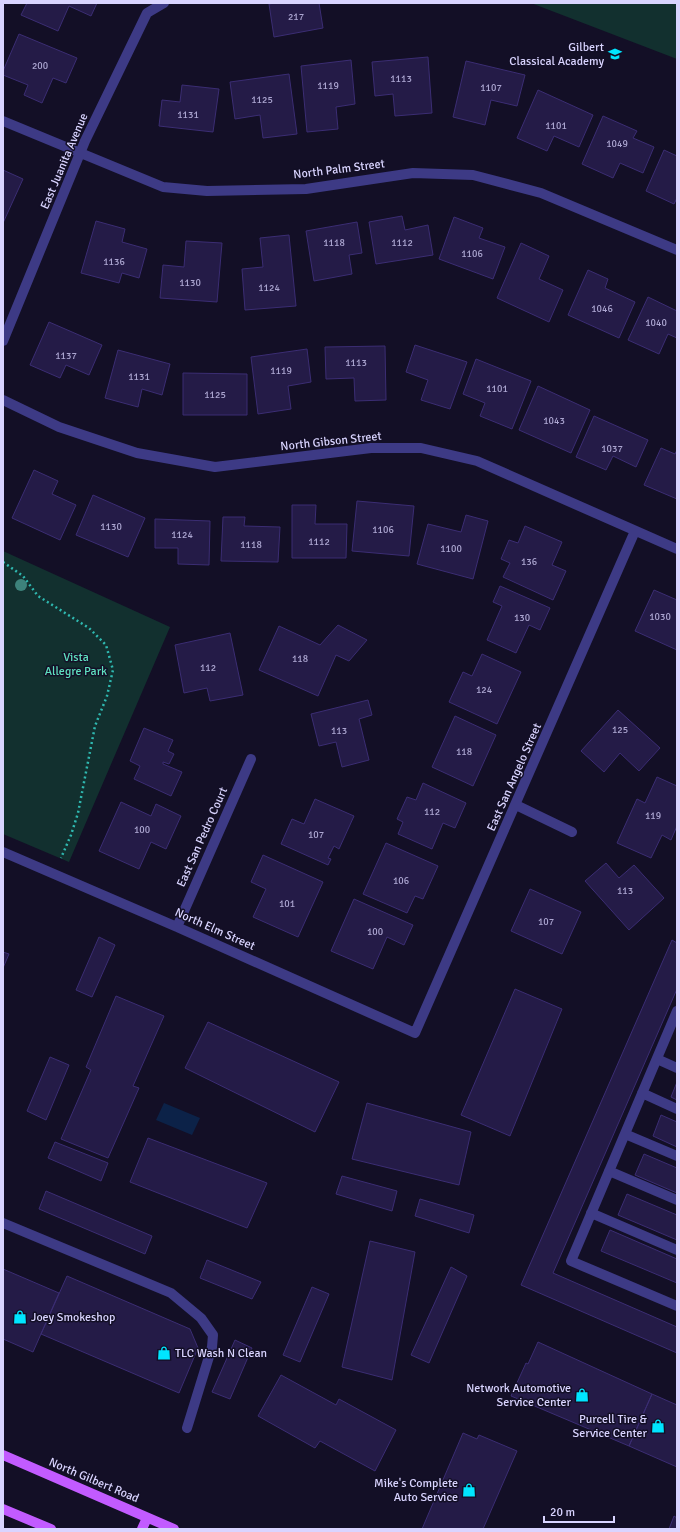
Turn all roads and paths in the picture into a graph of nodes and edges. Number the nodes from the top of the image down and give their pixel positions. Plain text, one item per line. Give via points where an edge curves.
1 (164, 3) edge
2 (3, 121) edge
3 (80, 153) junction
4 (677, 250) edge
5 (3, 341) edge
6 (3, 400) edge
7 (635, 531) junction
8 (677, 549) edge
9 (3, 562) edge
10 (251, 759) dead end
11 (516, 805) junction
12 (572, 832) dead end
13 (3, 852) edge
14 (54, 874) junction
15 (177, 926) junction
16 (676, 1015) edge
17 (415, 1033) joint
18 (657, 1059) junction
19 (677, 1068) edge
20 (642, 1093) junction
21 (677, 1109) edge
22 (625, 1134) junction
23 (677, 1156) edge
24 (609, 1171) junction
25 (677, 1200) edge
26 (591, 1213) junction
27 (3, 1224) edge
28 (677, 1250) edge
29 (677, 1306) edge
30 (187, 1428) dead end
31 (3, 1455) edge
32 (3, 1509) edge
33 (147, 1518) junction
34 (51, 1529) edge
35 (142, 1529) edge
36 (174, 1529) edge

1 - 3 street, East Juanita Avenue via 147,14
2 - 3 street, North Palm Street
3 - 4 street, North Palm Street via 163,187 207,191 306,189 413,172 473,175 541,193
3 - 5 street, East Juanita Avenue
6 - 7 street, North Gibson Street via 59,427 137,453 215,467 371,448 422,448 477,461
7 - 8 street, North Gibson Street
7 - 11 street, East San Angelo Street
9 - 14 path via 23,576 38,596 89,628 106,645 113,670 107,696 95,726 78,813
10 - 15 street, East San Pedro Court
11 - 12 street
11 - 17 street, East San Angelo Street
13 - 14 street, North Elm Street
14 - 15 street, North Elm Street
15 - 17 street, North Elm Street
16 - 18 street
18 - 19 street
18 - 20 street
20 - 21 street
20 - 22 street
22 - 23 street
22 - 24 street
24 - 25 street
24 - 26 street
26 - 28 street
26 - 29 street via 571,1261
27 - 30 street via 171,1293 201,1318 213,1335 212,1347
31 - 33 main road, North Gilbert Road
32 - 34 main road
33 - 35 main road
33 - 36 main road, North Gilbert Road

